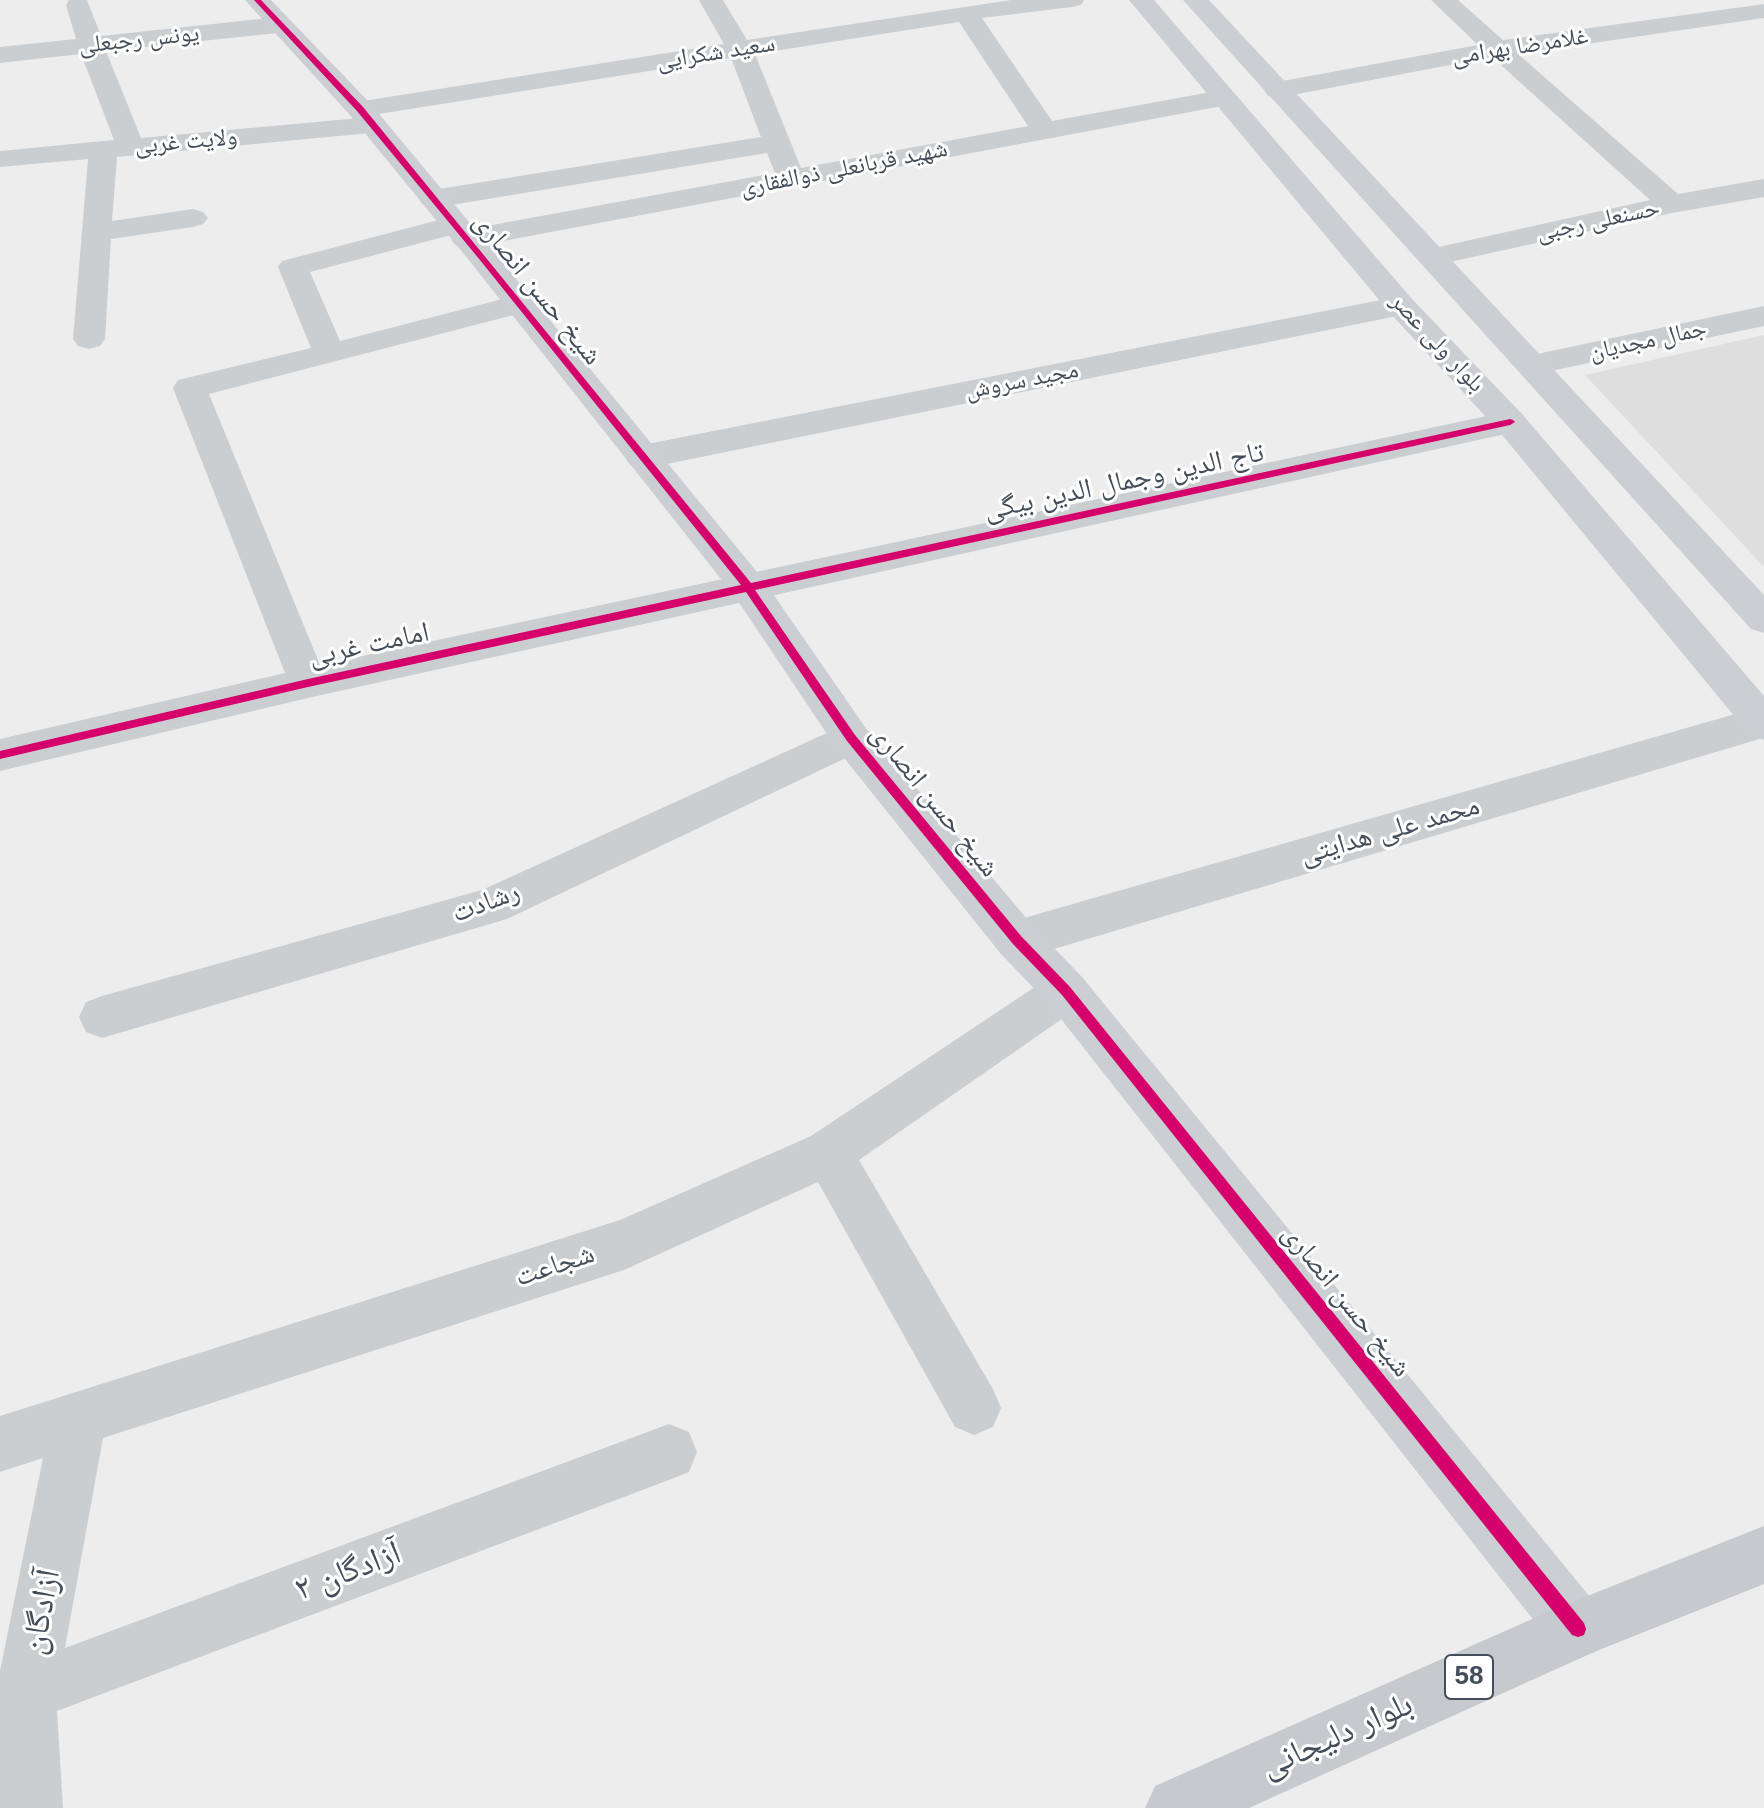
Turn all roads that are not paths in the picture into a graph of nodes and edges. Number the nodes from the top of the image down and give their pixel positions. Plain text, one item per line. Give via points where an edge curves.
1 (257, 0) edge
2 (711, 0) edge
3 (1072, 0) edge
4 (1141, 0) edge
5 (1195, 0) edge
6 (1443, 0) edge
7 (78, 5) dead end
8 (1764, 11) edge
9 (966, 13) junction
10 (278, 25) junction
11 (93, 45) junction
12 (740, 49) junction
13 (1496, 49) junction
14 (0, 55) edge
15 (1277, 90) junction
16 (1222, 98) junction
17 (366, 117) junction
18 (1045, 131) junction
19 (774, 143) junction
20 (117, 148) junction
21 (0, 159) edge
22 (792, 179) junction
23 (1764, 188) edge
24 (433, 199) junction
25 (1672, 204) junction
26 (193, 218) dead end
27 (98, 232) junction
28 (460, 232) junction
29 (1432, 257) junction
30 (518, 304) junction
31 (1401, 306) junction
32 (1764, 316) edge
33 (89, 339) dead end
34 (329, 354) junction
35 (1532, 365) junction
36 (1510, 422) junction
37 (642, 457) junction
38 (749, 588) junction
39 (1764, 619) edge
40 (308, 683) junction
41 (1764, 723) edge
42 (851, 738) junction
43 (0, 755) edge
44 (1017, 940) junction
45 (1066, 991) junction
46 (102, 1017) dead end
47 (828, 1153) junction
48 (974, 1408) dead end
49 (79, 1418) junction
50 (0, 1444) edge
51 (669, 1452) dead end
52 (1764, 1555) edge
53 (1578, 1629) junction
54 (13, 1698) edge
55 (31, 1808) edge
56 (1177, 1808) edge

1 - 10 main road, شیخ حسن انصاری
2 - 12 street
3 - 9 street, سعید شکرایی
4 - 16 main road, بلوار ولی عصر
5 - 15 main road, بلوار ولی عصر
6 - 13 street
7 - 11 street
8 - 13 street, غلامرضا بهرامی
9 - 12 street, سعید شکرایی
9 - 18 street
10 - 11 street, یونس رجبعلی
10 - 17 main road, شیخ حسن انصاری
11 - 14 street, یونس رجبعلی
11 - 20 street
12 - 17 street, سعید شکرایی
12 - 19 street
13 - 15 street, غلامرضا بهرامی
13 - 25 street
15 - 29 main road, بلوار ولی عصر
16 - 18 street, شهید قربانعلی ذوالفقاری
16 - 31 main road, بلوار ولی عصر
17 - 20 street, ولایت غربی
17 - 24 main road, شیخ حسن انصاری
18 - 22 street, شهید قربانعلی ذوالفقاری
19 - 22 street
19 - 24 street
20 - 21 street, ولایت غربی
20 - 27 street
22 - 28 street, شهید قربانعلی ذوالفقاری
23 - 25 street, حسنعلی رجبی
24 - 28 main road, شیخ حسن انصاری
25 - 29 street, حسنعلی رجبی
26 - 27 street
27 - 33 street
28 - 30 main road, شیخ حسن انصاری
28 - 34 street, شهید قربانعلی ذوالفقاری via 293,267
29 - 35 main road, بلوار ولی عصر
30 - 34 street
30 - 37 main road, شیخ حسن انصاری
31 - 36 main road, بلوار ولی عصر
31 - 37 street, مجید سروش
32 - 35 street, جمال مجدیان
34 - 40 street via 190,388
35 - 39 main road, بلوار ولی عصر
36 - 38 street, تاج الدین وجمال الدین بیگی
36 - 41 main road, بلوار ولی عصر
37 - 38 main road, شیخ حسن انصاری
38 - 40 street, امامت غربی
38 - 42 main road, شیخ حسن انصاری
40 - 43 street, امامت غربی
41 - 44 street, محمد علی هدایتی
42 - 44 main road, شیخ حسن انصاری
42 - 46 street, رشادت via 491,906
44 - 45 main road, شیخ حسن انصاری
45 - 47 street, شجاعت
45 - 53 main road, شیخ حسن انصاری
47 - 48 street
47 - 49 street, شجاعت via 624,1244
49 - 50 street, شجاعت
49 - 54 street, آزادگان
51 - 54 street, آزادگان ۲
52 - 53 main road, بلوار دلیجانی / 58
53 - 56 main road, بلوار دلیجانی / 58
54 - 55 street, آزادگان

